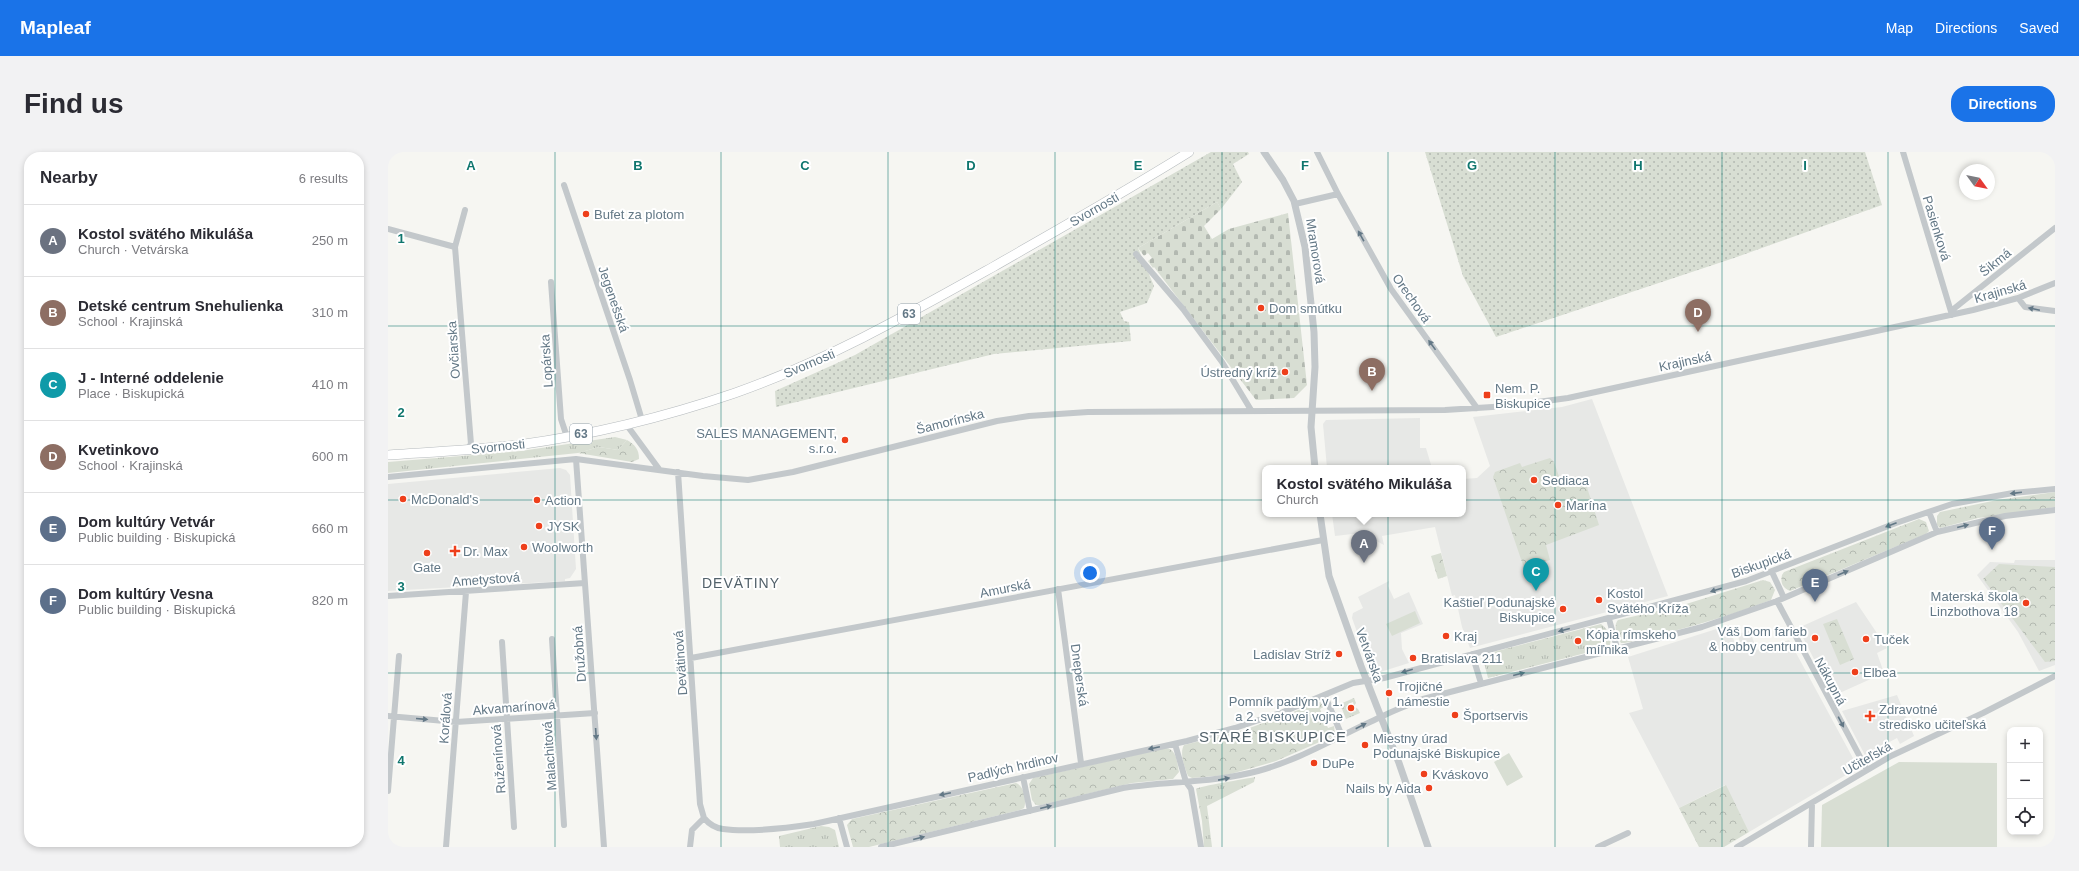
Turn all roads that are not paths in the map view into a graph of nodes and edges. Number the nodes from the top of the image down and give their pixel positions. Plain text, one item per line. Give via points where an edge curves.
1 (1188, 152) edge
2 (1264, 152) edge
3 (1317, 152) edge
4 (1903, 152) edge
5 (564, 185) dead end
6 (1338, 194) junction
7 (1295, 204) junction
8 (465, 210) dead end
9 (2055, 228) edge
10 (388, 229) edge
11 (456, 247) junction
12 (1136, 254) dead end
13 (552, 282) dead end
14 (2055, 283) edge
15 (2018, 298) junction
16 (2055, 312) edge
17 (1952, 313) junction
18 (1477, 408) junction
19 (1251, 410) junction
20 (1312, 411) junction
21 (642, 420) junction
22 (626, 424) junction
23 (567, 437) junction
24 (467, 450) junction
25 (388, 455) edge
26 (576, 458) junction
27 (1315, 465) edge
28 (659, 469) junction
29 (678, 472) junction
30 (388, 477) edge
31 (2055, 489) edge
32 (2055, 510) edge
33 (1929, 512) junction
34 (1320, 517) edge
35 (1937, 532) junction
36 (1323, 540) junction
37 (1772, 572) junction
38 (585, 583) junction
39 (1058, 589) junction
40 (466, 592) junction
41 (388, 596) edge
42 (1784, 598) junction
43 (1777, 601) junction
44 (1608, 619) junction
45 (552, 639) dead end
46 (502, 642) dead end
47 (1617, 648) junction
48 (1472, 654) junction
49 (399, 656) dead end
50 (691, 658) junction
51 (2055, 676) edge
52 (1367, 680) junction
53 (1481, 683) junction
54 (1325, 696) junction
55 (595, 713) junction
56 (558, 715) junction
57 (391, 716) edge
58 (1380, 717) junction
59 (507, 719) junction
60 (456, 722) junction
61 (1342, 736) junction
62 (1175, 744) junction
63 (1081, 763) junction
64 (1867, 770) junction
65 (1023, 777) junction
66 (1186, 782) junction
67 (388, 791) edge
68 (1812, 803) junction
69 (1030, 811) junction
70 (704, 818) junction
71 (839, 818) junction
72 (564, 825) dead end
73 (514, 827) dead end
74 (1628, 833) dead end
75 (446, 847) edge
76 (604, 847) edge
77 (690, 847) edge
78 (846, 847) edge
79 (881, 847) edge
80 (1201, 847) edge
81 (1428, 847) edge
82 (1598, 847) edge
83 (1737, 847) edge
84 (1811, 847) edge

1 - 21 main road, Svornosti / 63 via 1032,244 852,344 734,393
2 - 7 street, Mramorová
3 - 6 street, Orechová
4 - 17 street, Pasienková
5 - 21 street, Jegenešská
6 - 7 street
18 -> 6 street, Orechová via 1389,285
7 - 20 street, Mramorová via 1305,247 1312,310 1315,367
8 - 11 street, Ovčiarska
9 - 17 street, Šikmá
10 - 11 street
11 - 24 street, Ovčiarska via 471,444
12 - 19 street via 1183,309 1222,362
13 - 23 street, Lopárska via 561,419
14 - 15 street, Krajinská
16 -> 15 street via 2025,307
15 - 17 street, Krajinská
17 - 18 street, Krajinská via 1568,398
18 - 20 street, Krajinská
19 - 20 street, Šamorínska
19 - 29 street, Šamorínska via 1088,412 1029,416 997,421 765,478 743,481
20 - 27 street
21 - 22 main road, Svornosti / 63
22 - 23 main road, Svornosti / 63
22 - 28 street
23 - 24 main road, Svornosti / 63
24 - 25 main road, Svornosti / 63
26 - 28 street, Šamorínska
26 - 30 street, Šamorínska
26 - 38 street, Družobná
28 - 29 street, Šamorínska
29 - 50 street, Devätinová
31 -> 33 street, Biskupická via 1968,501
35 -> 32 street via 2005,516
33 - 35 street
33 -> 37 street, Biskupická
34 - 36 street, Vetvárska
42 -> 35 street
36 - 39 street, Amurská
36 - 52 street, Vetvárska via 1329,576
37 - 42 street
37 -> 44 street, Biskupická
38 - 40 street, Ametystová
38 - 55 street, Družobná
39 - 50 street, Amurská
39 - 63 street, Dneperská
40 - 41 street, Ametystová
40 - 60 street, Korálová
42 - 43 street
43 - 47 street via 1702,627
43 -> 64 street, Nákupná
44 - 47 street
44 -> 48 street, Biskupická
45 - 56 street, Malachitová
46 - 59 street, Ruženínová
53 -> 47 street
48 -> 52 street via 1384,678
48 - 53 street
49 - 57 street
50 - 70 street, Devätinová via 700,804
51 - 64 street, Učiteľská
52 - 54 street via 1353,683
52 - 58 street, Vetvárska
53 - 58 street via 1423,700
54 - 61 street
54 - 62 street, Padlých hrdinov via 1235,728
55 - 56 street, Akvamarínová
55 -> 76 street, Družobná
56 - 59 street, Akvamarínová
56 - 72 street, Malachitová
57 -> 60 street, Akvamarínová
57 - 67 street
61 -> 58 street
58 - 81 street, Vetvárska
59 - 60 street, Akvamarínová
59 - 73 street, Ruženínová
60 - 75 street, Korálová
66 -> 61 street via 1220,780 1259,771 1296,758
62 -> 63 street, Padlých hrdinov
62 - 66 street
63 - 65 street, Padlých hrdinov
64 - 68 street, Učiteľská
65 - 69 street
65 -> 71 street, Padlých hrdinov
69 -> 66 street via 1123,788
66 - 80 street via 1191,789
68 - 83 street, Učiteľská
68 - 84 street
79 -> 69 street
70 - 71 street, Padlých hrdinov via 719,828 737,829 793,827
70 - 77 street via 692,830
71 - 78 street
74 - 82 street

